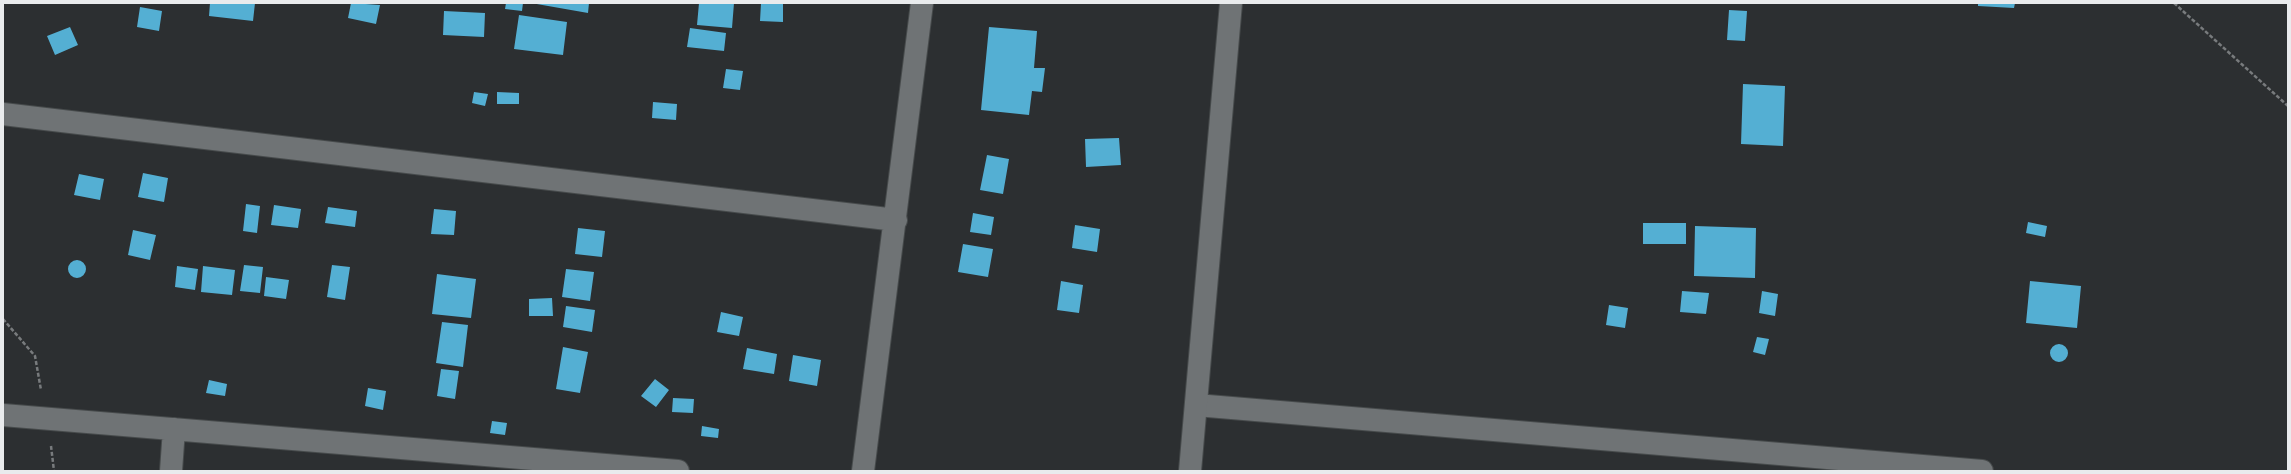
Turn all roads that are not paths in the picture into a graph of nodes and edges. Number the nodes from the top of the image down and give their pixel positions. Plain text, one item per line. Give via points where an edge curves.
1 (922, 3) edge
2 (1232, 3) edge
3 (3, 114) edge
4 (896, 220) junction
5 (1196, 405) junction
6 (3, 415) edge
7 (174, 429) junction
8 (171, 471) edge
9 (678, 471) edge
10 (863, 471) edge
11 (1190, 471) edge
12 (1982, 471) edge

1 - 4 street
2 - 5 street
3 - 4 street
4 - 10 street
5 - 11 street
5 - 12 street
6 - 7 street
7 - 8 street
7 - 9 street

